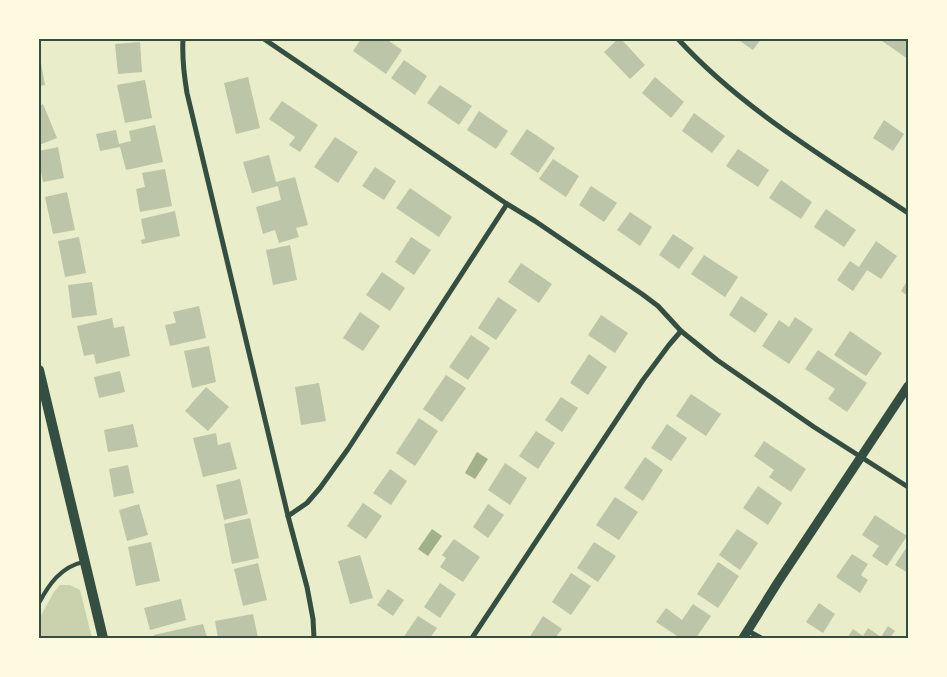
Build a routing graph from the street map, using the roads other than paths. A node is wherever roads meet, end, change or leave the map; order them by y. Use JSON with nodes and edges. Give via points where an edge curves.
{"nodes":[{"id":1,"x":183,"y":39,"type":"edge"},
{"id":2,"x":264,"y":39,"type":"edge"},
{"id":3,"x":678,"y":39,"type":"edge"},
{"id":4,"x":507,"y":204,"type":"junction"},
{"id":5,"x":908,"y":213,"type":"edge"},
{"id":6,"x":681,"y":331,"type":"junction"},
{"id":7,"x":39,"y":370,"type":"edge"},
{"id":8,"x":908,"y":386,"type":"edge"},
{"id":9,"x":41,"y":390,"type":"edge"},
{"id":10,"x":861,"y":457,"type":"junction"},
{"id":11,"x":908,"y":487,"type":"edge"},
{"id":12,"x":288,"y":516,"type":"junction"},
{"id":13,"x":85,"y":561,"type":"junction"},
{"id":14,"x":39,"y":603,"type":"edge"},
{"id":15,"x":746,"y":634,"type":"edge"},
{"id":16,"x":103,"y":638,"type":"edge"},
{"id":17,"x":314,"y":638,"type":"edge"},
{"id":18,"x":472,"y":638,"type":"edge"},
{"id":19,"x":761,"y":638,"type":"edge"}],
"edges":[{"from":1,"to":12,"type":"street","via":[[187,93]]},
{"from":2,"to":4,"type":"street"},
{"from":3,"to":5,"type":"street","via":[[728,87],[777,125]]},
{"from":4,"to":6,"type":"street","via":[[642,294]]},
{"from":4,"to":12,"type":"street","via":[[348,449],[307,503]]},
{"from":6,"to":10,"type":"street","via":[[717,360]]},
{"from":6,"to":18,"type":"street","via":[[643,380]]},
{"from":7,"to":9,"type":"main road"},
{"from":8,"to":10,"type":"street"},
{"from":9,"to":13,"type":"main road"},
{"from":10,"to":11,"type":"street"},
{"from":10,"to":15,"type":"street"},
{"from":12,"to":17,"type":"street","via":[[307,587]]},
{"from":13,"to":14,"type":"lane","via":[[73,564],[58,575]]},
{"from":13,"to":16,"type":"main road"},
{"from":15,"to":19,"type":"street"}]}
